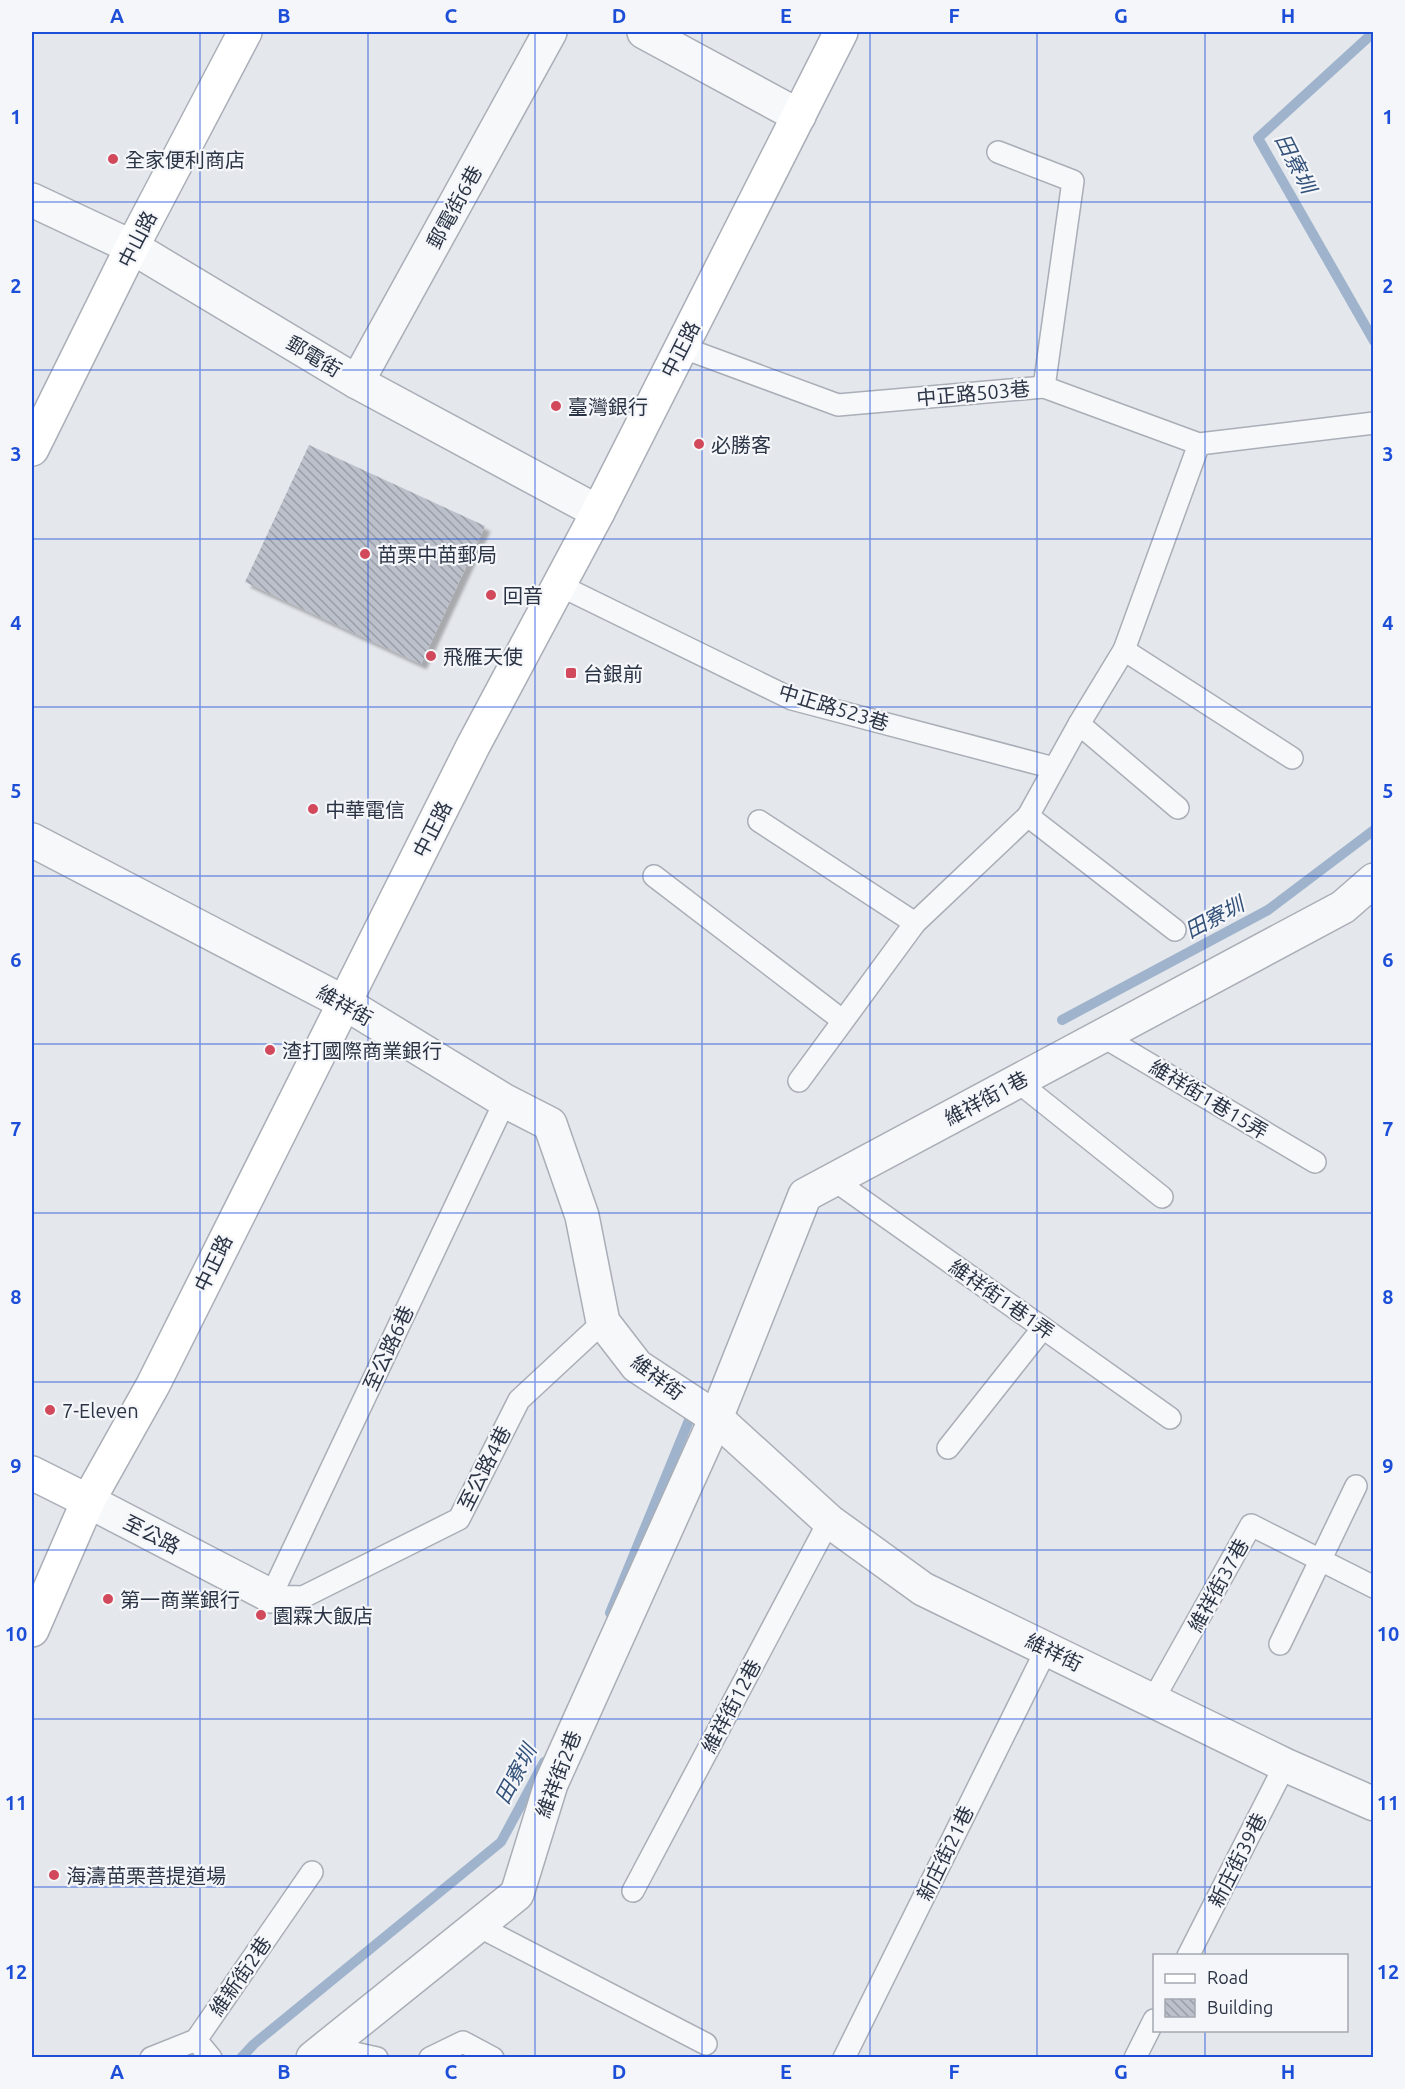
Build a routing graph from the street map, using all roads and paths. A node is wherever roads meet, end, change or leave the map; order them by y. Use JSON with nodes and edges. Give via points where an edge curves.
{"nodes":[{"id":1,"x":245,"y":32,"type":"edge"},
{"id":2,"x":550,"y":32,"type":"edge"},
{"id":3,"x":644,"y":32,"type":"edge"},
{"id":4,"x":841,"y":32,"type":"edge"},
{"id":5,"x":799,"y":116,"type":"junction"},
{"id":6,"x":998,"y":152,"type":"dead end"},
{"id":7,"x":32,"y":200,"type":"edge"},
{"id":8,"x":132,"y":247,"type":"junction"},
{"id":9,"x":681,"y":347,"type":"junction"},
{"id":10,"x":357,"y":382,"type":"junction"},
{"id":11,"x":1044,"y":387,"type":"junction"},
{"id":12,"x":1373,"y":423,"type":"edge"},
{"id":13,"x":1199,"y":444,"type":"junction"},
{"id":14,"x":32,"y":449,"type":"edge"},
{"id":15,"x":598,"y":512,"type":"junction"},
{"id":16,"x":559,"y":585,"type":"junction"},
{"id":17,"x":1124,"y":650,"type":"junction"},
{"id":18,"x":1079,"y":724,"type":"junction"},
{"id":19,"x":1292,"y":758,"type":"dead end"},
{"id":20,"x":1054,"y":768,"type":"junction"},
{"id":21,"x":1178,"y":807,"type":"dead end"},
{"id":22,"x":1028,"y":816,"type":"junction"},
{"id":23,"x":759,"y":821,"type":"dead end"},
{"id":24,"x":32,"y":840,"type":"edge"},
{"id":25,"x":654,"y":876,"type":"dead end"},
{"id":26,"x":1374,"y":880,"type":"edge"},
{"id":27,"x":915,"y":923,"type":"junction"},
{"id":28,"x":1175,"y":930,"type":"dead end"},
{"id":29,"x":343,"y":1002,"type":"junction"},
{"id":30,"x":842,"y":1020,"type":"junction"},
{"id":31,"x":1102,"y":1036,"type":"junction"},
{"id":32,"x":799,"y":1081,"type":"dead end"},
{"id":33,"x":1017,"y":1081,"type":"junction"},
{"id":34,"x":505,"y":1101,"type":"junction"},
{"id":35,"x":1315,"y":1162,"type":"dead end"},
{"id":36,"x":834,"y":1180,"type":"junction"},
{"id":37,"x":1162,"y":1197,"type":"dead end"},
{"id":38,"x":603,"y":1322,"type":"junction"},
{"id":39,"x":1043,"y":1328,"type":"junction"},
{"id":40,"x":716,"y":1418,"type":"junction"},
{"id":41,"x":1170,"y":1418,"type":"dead end"},
{"id":42,"x":948,"y":1448,"type":"dead end"},
{"id":43,"x":32,"y":1473,"type":"edge"},
{"id":44,"x":1356,"y":1485,"type":"dead end"},
{"id":45,"x":88,"y":1501,"type":"junction"},
{"id":46,"x":829,"y":1521,"type":"junction"},
{"id":47,"x":1321,"y":1561,"type":"junction"},
{"id":48,"x":1374,"y":1587,"type":"edge"},
{"id":49,"x":271,"y":1596,"type":"junction"},
{"id":50,"x":32,"y":1630,"type":"edge"},
{"id":51,"x":1280,"y":1644,"type":"dead end"},
{"id":52,"x":1047,"y":1648,"type":"junction"},
{"id":53,"x":1153,"y":1700,"type":"junction"},
{"id":54,"x":1286,"y":1765,"type":"junction"},
{"id":55,"x":1374,"y":1804,"type":"edge"},
{"id":56,"x":312,"y":1872,"type":"dead end"},
{"id":57,"x":633,"y":1891,"type":"dead end"},
{"id":58,"x":478,"y":1926,"type":"junction"},
{"id":59,"x":1189,"y":1954,"type":"edge"},
{"id":60,"x":1153,"y":2024,"type":"edge"},
{"id":61,"x":196,"y":2040,"type":"junction"},
{"id":62,"x":706,"y":2044,"type":"dead end"},
{"id":63,"x":320,"y":2052,"type":"edge"},
{"id":64,"x":150,"y":2058,"type":"edge"},
{"id":65,"x":211,"y":2058,"type":"edge"},
{"id":66,"x":377,"y":2058,"type":"edge"},
{"id":67,"x":430,"y":2058,"type":"edge"},
{"id":68,"x":494,"y":2058,"type":"edge"},
{"id":69,"x":844,"y":2058,"type":"edge"},
{"id":70,"x":1136,"y":2058,"type":"edge"}],
"edges":[{"from":1,"to":8,"type":"street","name":"中山路"},
{"from":2,"to":10,"type":"street","name":"郵電街6巷"},
{"from":3,"to":5,"type":"street"},
{"from":4,"to":5,"type":"street","name":"中正路"},
{"from":5,"to":9,"type":"street","name":"中正路"},
{"from":6,"to":11,"type":"lane","via":[[1073,181]]},
{"from":7,"to":8,"type":"street","name":"郵電街"},
{"from":8,"to":10,"type":"street","name":"郵電街"},
{"from":8,"to":14,"type":"street","name":"中山路"},
{"from":9,"to":11,"type":"lane","name":"中正路503巷","via":[[838,405]]},
{"from":9,"to":15,"type":"street","name":"中正路"},
{"from":10,"to":15,"type":"street","name":"郵電街"},
{"from":11,"to":13,"type":"lane","name":"中正路503巷"},
{"from":12,"to":13,"type":"lane","name":"中正路503巷"},
{"from":13,"to":17,"type":"lane"},
{"from":15,"to":16,"type":"street","name":"中正路"},
{"from":16,"to":20,"type":"lane","name":"中正路523巷","via":[[792,699]]},
{"from":16,"to":29,"type":"street","name":"中正路"},
{"from":17,"to":18,"type":"lane"},
{"from":17,"to":19,"type":"lane"},
{"from":18,"to":20,"type":"lane"},
{"from":18,"to":21,"type":"lane"},
{"from":20,"to":22,"type":"lane"},
{"from":22,"to":27,"type":"lane"},
{"from":22,"to":28,"type":"lane"},
{"from":23,"to":27,"type":"lane"},
{"from":24,"to":29,"type":"street","name":"維祥街"},
{"from":25,"to":30,"type":"lane"},
{"from":26,"to":31,"type":"street","name":"維祥街1巷","via":[[1343,907]]},
{"from":27,"to":30,"type":"lane"},
{"from":29,"to":34,"type":"street","name":"維祥街"},
{"from":29,"to":45,"type":"street","name":"中正路","via":[[153,1384]]},
{"from":30,"to":32,"type":"lane"},
{"from":31,"to":33,"type":"street","name":"維祥街1巷"},
{"from":31,"to":35,"type":"lane","name":"維祥街1巷15弄"},
{"from":33,"to":36,"type":"street","name":"維祥街1巷"},
{"from":33,"to":37,"type":"lane"},
{"from":34,"to":38,"type":"street","name":"維祥街","via":[[550,1125],[582,1216]]},
{"from":34,"to":49,"type":"lane","name":"至公路6巷"},
{"from":36,"to":39,"type":"lane","name":"維祥街1巷1弄"},
{"from":36,"to":40,"type":"street","name":"維祥街1巷","via":[[805,1195]]},
{"from":38,"to":40,"type":"street","name":"維祥街","via":[[637,1366]]},
{"from":38,"to":49,"type":"lane","name":"至公路4巷","via":[[519,1400],[459,1519],[303,1597]]},
{"from":39,"to":41,"type":"lane","name":"維祥街1巷1弄"},
{"from":39,"to":42,"type":"lane"},
{"from":40,"to":46,"type":"street","name":"維祥街"},
{"from":40,"to":58,"type":"street","name":"維祥街2巷","via":[[551,1784],[517,1894]]},
{"from":43,"to":45,"type":"street","name":"至公路"},
{"from":44,"to":47,"type":"lane"},
{"from":45,"to":49,"type":"street","name":"至公路"},
{"from":45,"to":50,"type":"street","name":"中正路"},
{"from":46,"to":52,"type":"street","name":"維祥街","via":[[923,1589]]},
{"from":46,"to":57,"type":"lane","name":"維祥街12巷"},
{"from":47,"to":48,"type":"lane","name":"維祥街37巷"},
{"from":47,"to":51,"type":"lane"},
{"from":47,"to":53,"type":"lane","name":"維祥街37巷","via":[[1251,1525]]},
{"from":52,"to":53,"type":"street","name":"維祥街"},
{"from":52,"to":69,"type":"lane","name":"新庄街21巷"},
{"from":53,"to":54,"type":"street","name":"維祥街"},
{"from":54,"to":55,"type":"street","name":"維祥街"},
{"from":54,"to":59,"type":"lane","name":"新庄街39巷"},
{"from":56,"to":61,"type":"lane","name":"維新街2巷"},
{"from":58,"to":62,"type":"lane"},
{"from":58,"to":63,"type":"street","name":"維祥街2巷"},
{"from":60,"to":70,"type":"lane"},
{"from":61,"to":64,"type":"lane"},
{"from":61,"to":65,"type":"lane"},
{"from":63,"to":66,"type":"lane"},
{"from":67,"to":68,"type":"lane","via":[[463,2042]]}]}
